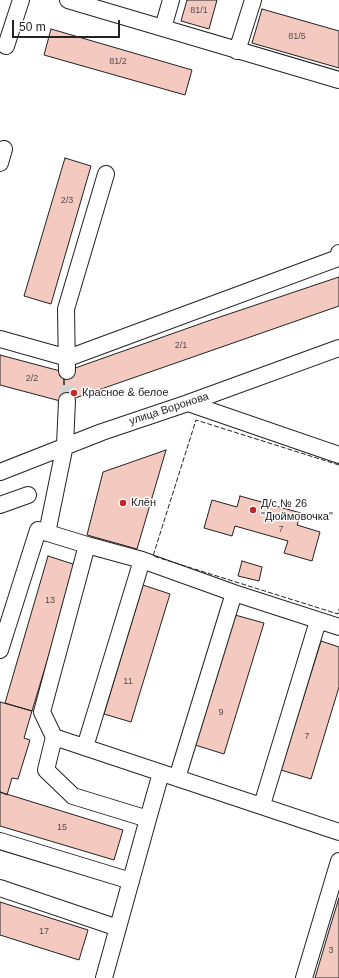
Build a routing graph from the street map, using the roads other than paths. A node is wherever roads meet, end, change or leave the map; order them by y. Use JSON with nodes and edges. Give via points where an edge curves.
{"nodes":[{"id":1,"x":21,"y":0,"type":"edge"},
{"id":2,"x":68,"y":0,"type":"edge"},
{"id":3,"x":172,"y":0,"type":"edge"},
{"id":4,"x":253,"y":0,"type":"edge"},
{"id":5,"x":163,"y":28,"type":"junction"},
{"id":6,"x":6,"y":46,"type":"dead end"},
{"id":7,"x":237,"y":51,"type":"junction"},
{"id":8,"x":339,"y":80,"type":"edge"},
{"id":9,"x":106,"y":174,"type":"dead end"},
{"id":10,"x":339,"y":253,"type":"edge"},
{"id":11,"x":0,"y":339,"type":"edge"},
{"id":12,"x":339,"y":348,"type":"edge"},
{"id":13,"x":68,"y":364,"type":"junction"},
{"id":14,"x":67,"y":401,"type":"tunnel mouth"},
{"id":15,"x":188,"y":403,"type":"junction"},
{"id":16,"x":65,"y":445,"type":"junction"},
{"id":17,"x":339,"y":456,"type":"edge"},
{"id":18,"x":0,"y":472,"type":"edge"},
{"id":19,"x":28,"y":495,"type":"dead end"},
{"id":20,"x":0,"y":504,"type":"edge"},
{"id":21,"x":47,"y":533,"type":"junction"},
{"id":22,"x":87,"y":545,"type":"junction"},
{"id":23,"x":142,"y":560,"type":"junction"},
{"id":24,"x":234,"y":593,"type":"junction"},
{"id":25,"x":318,"y":621,"type":"junction"},
{"id":26,"x":339,"y":627,"type":"edge"},
{"id":27,"x":0,"y":650,"type":"edge"},
{"id":28,"x":54,"y":737,"type":"junction"},
{"id":29,"x":85,"y":747,"type":"junction"},
{"id":30,"x":161,"y":773,"type":"junction"},
{"id":31,"x":177,"y":778,"type":"junction"},
{"id":32,"x":262,"y":805,"type":"junction"},
{"id":33,"x":148,"y":819,"type":"junction"},
{"id":34,"x":339,"y":832,"type":"edge"},
{"id":35,"x":0,"y":841,"type":"edge"},
{"id":36,"x":339,"y":861,"type":"edge"},
{"id":37,"x":131,"y":881,"type":"junction"},
{"id":38,"x":0,"y":888,"type":"edge"},
{"id":39,"x":118,"y":928,"type":"junction"},
{"id":40,"x":104,"y":978,"type":"edge"},
{"id":41,"x":304,"y":978,"type":"edge"}],
"edges":[{"from":1,"to":6,"type":"street"},
{"from":2,"to":5,"type":"street"},
{"from":3,"to":5,"type":"street"},
{"from":4,"to":7,"type":"street"},
{"from":5,"to":7,"type":"street"},
{"from":7,"to":8,"type":"street"},
{"from":9,"to":13,"type":"street","via":[[66,309]]},
{"from":10,"to":13,"type":"street","via":[[338,258]]},
{"from":11,"to":13,"type":"street"},
{"from":12,"to":15,"type":"street","name":"улица Воронова"},
{"from":14,"to":16,"type":"street"},
{"from":15,"to":16,"type":"street","name":"улица Воронова"},
{"from":15,"to":17,"type":"street"},
{"from":16,"to":18,"type":"street","name":"улица Воронова"},
{"from":16,"to":21,"type":"street"},
{"from":19,"to":20,"type":"street"},
{"from":21,"to":22,"type":"street"},
{"from":21,"to":27,"type":"street","via":[[38,530]]},
{"from":22,"to":23,"type":"street"},
{"from":22,"to":28,"type":"street","via":[[42,712]]},
{"from":23,"to":24,"type":"street"},
{"from":23,"to":29,"type":"street"},
{"from":24,"to":25,"type":"street"},
{"from":24,"to":31,"type":"street"},
{"from":25,"to":26,"type":"street"},
{"from":25,"to":32,"type":"street"},
{"from":28,"to":29,"type":"street"},
{"from":28,"to":33,"type":"street","via":[[46,770],[73,796]]},
{"from":29,"to":30,"type":"street"},
{"from":30,"to":31,"type":"street"},
{"from":30,"to":33,"type":"street"},
{"from":31,"to":32,"type":"street"},
{"from":32,"to":34,"type":"street"},
{"from":33,"to":37,"type":"street"},
{"from":35,"to":37,"type":"street"},
{"from":36,"to":41,"type":"street"},
{"from":37,"to":39,"type":"street"},
{"from":38,"to":39,"type":"street"},
{"from":39,"to":40,"type":"street"}]}
